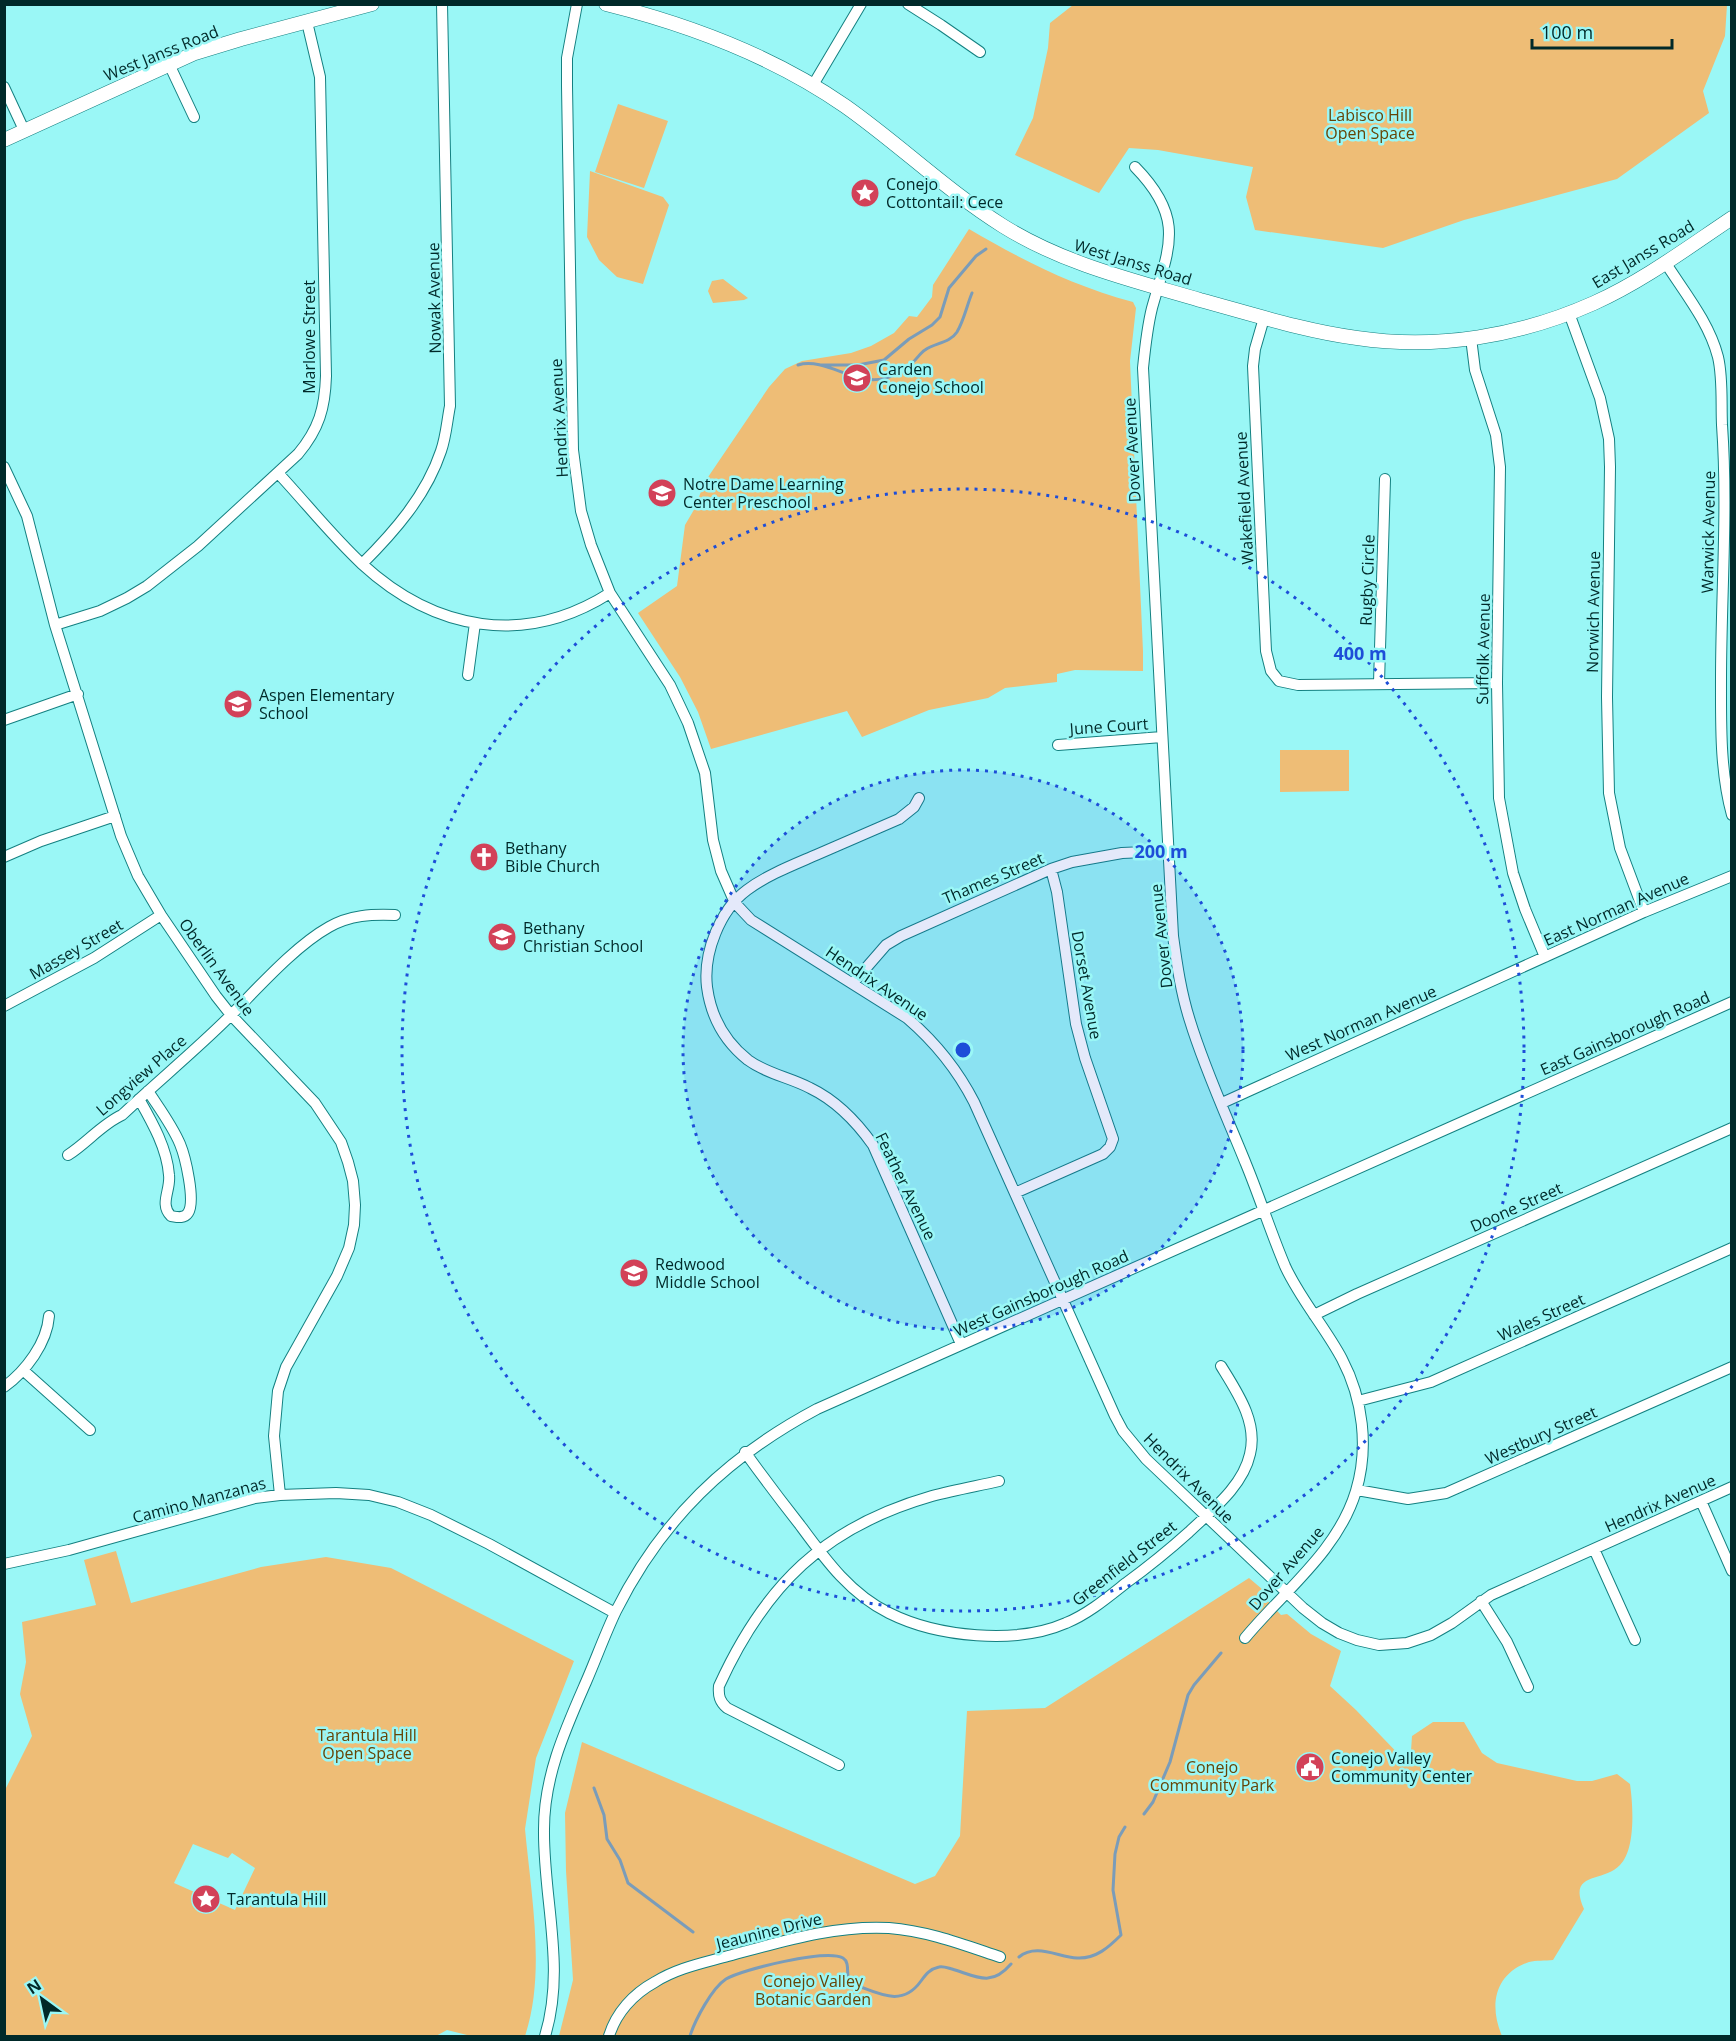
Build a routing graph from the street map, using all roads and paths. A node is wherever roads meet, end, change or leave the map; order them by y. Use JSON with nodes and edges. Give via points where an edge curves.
{"nodes":[{"id":1,"x":372,"y":4,"type":"edge"},
{"id":2,"x":442,"y":4,"type":"edge"},
{"id":3,"x":577,"y":4,"type":"edge"},
{"id":4,"x":606,"y":4,"type":"edge"},
{"id":5,"x":861,"y":4,"type":"edge"},
{"id":6,"x":908,"y":4,"type":"edge"},
{"id":7,"x":308,"y":22,"type":"junction"},
{"id":8,"x":980,"y":52,"type":"dead end"},
{"id":9,"x":170,"y":64,"type":"junction"},
{"id":10,"x":813,"y":85,"type":"junction"},
{"id":11,"x":4,"y":87,"type":"edge"},
{"id":12,"x":194,"y":117,"type":"dead end"},
{"id":13,"x":24,"y":130,"type":"junction"},
{"id":14,"x":4,"y":140,"type":"edge"},
{"id":15,"x":1136,"y":167,"type":"dead end"},
{"id":16,"x":1731,"y":218,"type":"edge"},
{"id":17,"x":1665,"y":262,"type":"junction"},
{"id":18,"x":1159,"y":288,"type":"junction"},
{"id":19,"x":1569,"y":313,"type":"junction"},
{"id":20,"x":1264,"y":318,"type":"junction"},
{"id":21,"x":1471,"y":338,"type":"junction"},
{"id":22,"x":4,"y":467,"type":"edge"},
{"id":23,"x":278,"y":473,"type":"junction"},
{"id":24,"x":1385,"y":479,"type":"dead end"},
{"id":25,"x":362,"y":564,"type":"junction"},
{"id":26,"x":610,"y":593,"type":"junction"},
{"id":27,"x":475,"y":623,"type":"junction"},
{"id":28,"x":55,"y":625,"type":"junction"},
{"id":29,"x":468,"y":675,"type":"dead end"},
{"id":30,"x":1379,"y":683,"type":"junction"},
{"id":31,"x":1497,"y":683,"type":"junction"},
{"id":32,"x":78,"y":694,"type":"junction"},
{"id":33,"x":4,"y":720,"type":"edge"},
{"id":34,"x":1162,"y":737,"type":"junction"},
{"id":35,"x":1058,"y":745,"type":"dead end"},
{"id":36,"x":1727,"y":761,"type":"edge"},
{"id":37,"x":919,"y":798,"type":"dead end"},
{"id":38,"x":1731,"y":815,"type":"edge"},
{"id":39,"x":115,"y":816,"type":"junction"},
{"id":40,"x":1168,"y":851,"type":"junction"},
{"id":41,"x":4,"y":858,"type":"edge"},
{"id":42,"x":1051,"y":869,"type":"junction"},
{"id":43,"x":1731,"y":876,"type":"edge"},
{"id":44,"x":735,"y":903,"type":"junction"},
{"id":45,"x":1644,"y":912,"type":"junction"},
{"id":46,"x":161,"y":915,"type":"junction"},
{"id":47,"x":395,"y":915,"type":"dead end"},
{"id":48,"x":1545,"y":957,"type":"junction"},
{"id":49,"x":1514,"y":971,"type":"joint"},
{"id":50,"x":853,"y":983,"type":"junction"},
{"id":51,"x":1731,"y":1002,"type":"edge"},
{"id":52,"x":4,"y":1006,"type":"edge"},
{"id":53,"x":231,"y":1015,"type":"junction"},
{"id":54,"x":1532,"y":1091,"type":"joint"},
{"id":55,"x":144,"y":1095,"type":"junction"},
{"id":56,"x":1221,"y":1103,"type":"junction"},
{"id":57,"x":1731,"y":1128,"type":"edge"},
{"id":58,"x":68,"y":1155,"type":"dead end"},
{"id":59,"x":1015,"y":1193,"type":"junction"},
{"id":60,"x":1263,"y":1211,"type":"junction"},
{"id":61,"x":1731,"y":1248,"type":"edge"},
{"id":62,"x":1063,"y":1300,"type":"junction"},
{"id":63,"x":1314,"y":1315,"type":"junction"},
{"id":64,"x":49,"y":1316,"type":"dead end"},
{"id":65,"x":961,"y":1344,"type":"junction"},
{"id":66,"x":1221,"y":1366,"type":"dead end"},
{"id":67,"x":1731,"y":1367,"type":"edge"},
{"id":68,"x":24,"y":1371,"type":"junction"},
{"id":69,"x":4,"y":1387,"type":"edge"},
{"id":70,"x":1358,"y":1401,"type":"junction"},
{"id":71,"x":90,"y":1430,"type":"dead end"},
{"id":72,"x":745,"y":1452,"type":"junction"},
{"id":73,"x":999,"y":1480,"type":"dead end"},
{"id":74,"x":1731,"y":1488,"type":"edge"},
{"id":75,"x":1357,"y":1490,"type":"junction"},
{"id":76,"x":280,"y":1495,"type":"junction"},
{"id":77,"x":1701,"y":1501,"type":"junction"},
{"id":78,"x":1205,"y":1516,"type":"junction"},
{"id":79,"x":1594,"y":1549,"type":"junction"},
{"id":80,"x":819,"y":1551,"type":"junction"},
{"id":81,"x":4,"y":1564,"type":"edge"},
{"id":82,"x":1731,"y":1571,"type":"edge"},
{"id":83,"x":1287,"y":1592,"type":"junction"},
{"id":84,"x":1481,"y":1601,"type":"junction"},
{"id":85,"x":615,"y":1613,"type":"junction"},
{"id":86,"x":1245,"y":1638,"type":"dead end"},
{"id":87,"x":1635,"y":1640,"type":"dead end"},
{"id":88,"x":1528,"y":1687,"type":"dead end"},
{"id":89,"x":839,"y":1765,"type":"dead end"},
{"id":90,"x":1000,"y":1958,"type":"dead end"},
{"id":91,"x":544,"y":2037,"type":"edge"},
{"id":92,"x":609,"y":2037,"type":"edge"}],
"edges":[{"from":1,"to":7,"type":"main road","name":"West Janss Road"},
{"from":2,"to":25,"type":"street","name":"Nowak Avenue","via":[[450,406],[441,451],[421,492],[388,538]]},
{"from":3,"to":26,"type":"street","name":"Hendrix Avenue","via":[[567,58],[573,450],[581,511]]},
{"from":4,"to":10,"type":"main road","name":"West Janss Road","via":[[687,27]]},
{"from":5,"to":10,"type":"street"},
{"from":6,"to":8,"type":"street"},
{"from":7,"to":9,"type":"main road","name":"West Janss Road","via":[[218,45]]},
{"from":7,"to":23,"type":"street","name":"Marlowe Street","via":[[320,77],[325,397],[310,439]]},
{"from":9,"to":12,"type":"street"},
{"from":9,"to":13,"type":"main road","name":"West Janss Road"},
{"from":10,"to":18,"type":"main road","name":"West Janss Road","via":[[976,208],[1024,239],[1089,268]]},
{"from":11,"to":13,"type":"street"},
{"from":13,"to":14,"type":"main road","name":"West Janss Road"},
{"from":15,"to":18,"type":"street","name":"Dover Avenue","via":[[1162,200],[1168,217],[1170,247]]},
{"from":16,"to":17,"type":"main road","name":"East Janss Road"},
{"from":17,"to":19,"type":"main road","name":"East Janss Road","via":[[1618,291]]},
{"from":17,"to":36,"type":"street","name":"Warwick Avenue","via":[[1700,315],[1718,358],[1725,470],[1721,628]]},
{"from":18,"to":20,"type":"main road","name":"West Janss Road"},
{"from":18,"to":34,"type":"street","name":"Dover Avenue","via":[[1147,333],[1143,369]]},
{"from":19,"to":21,"type":"main road","name":"West Janss Road","via":[[1524,328]]},
{"from":19,"to":45,"type":"street","name":"Norwich Avenue","via":[[1600,398],[1609,439],[1609,793],[1620,848]]},
{"from":20,"to":21,"type":"main road","name":"West Janss Road","via":[[1359,339],[1431,342]]},
{"from":20,"to":30,"type":"street","name":"Wakefield Avenue","via":[[1253,366],[1268,663],[1274,676],[1286,684]]},
{"from":21,"to":31,"type":"street","name":"Suffolk Avenue","via":[[1475,370],[1498,447]]},
{"from":22,"to":28,"type":"street","name":"Oberlin Avenue","via":[[27,516]]},
{"from":23,"to":25,"type":"street"},
{"from":23,"to":28,"type":"street","name":"Marlowe Street","via":[[198,546],[147,586],[100,611]]},
{"from":24,"to":30,"type":"street","name":"Rugby Circle"},
{"from":25,"to":27,"type":"street","via":[[417,604]]},
{"from":26,"to":27,"type":"street","via":[[562,618],[528,624]]},
{"from":26,"to":44,"type":"street","name":"Hendrix Avenue","via":[[670,685],[688,723],[705,773],[716,855]]},
{"from":27,"to":29,"type":"street"},
{"from":28,"to":32,"type":"street","name":"Oberlin Avenue"},
{"from":30,"to":31,"type":"street"},
{"from":31,"to":48,"type":"street","name":"Suffolk Avenue","via":[[1497,769],[1503,821],[1525,909]]},
{"from":32,"to":33,"type":"street"},
{"from":32,"to":39,"type":"street","name":"Oberlin Avenue"},
{"from":34,"to":35,"type":"street","name":"June Court"},
{"from":34,"to":40,"type":"street","name":"Dover Avenue"},
{"from":36,"to":38,"type":"street","name":"Warwick Avenue","via":[[1725,788]]},
{"from":37,"to":44,"type":"street","name":"Feather Avenue","via":[[899,819],[783,869],[746,890]]},
{"from":39,"to":41,"type":"street"},
{"from":39,"to":46,"type":"street","name":"Oberlin Avenue","via":[[131,861]]},
{"from":40,"to":42,"type":"street","name":"Thames Street","via":[[1093,857]]},
{"from":40,"to":56,"type":"street","name":"Dover Avenue","via":[[1173,936],[1182,991],[1199,1049]]},
{"from":42,"to":50,"type":"street","name":"Thames Street","via":[[901,936],[886,945]]},
{"from":42,"to":59,"type":"street","name":"Dorset Avenue","via":[[1076,1024],[1113,1139],[1102,1154]]},
{"from":43,"to":45,"type":"street","name":"East Norman Avenue"},
{"from":44,"to":50,"type":"street","name":"Hendrix Avenue","via":[[751,920]]},
{"from":44,"to":65,"type":"street","name":"Feather Avenue","via":[[717,928],[706,964],[709,1002],[718,1024],[729,1042],[760,1069],[811,1088],[857,1123],[885,1170]]},
{"from":45,"to":48,"type":"street","name":"East Norman Avenue"},
{"from":46,"to":52,"type":"street","name":"Massey Street","via":[[94,958]]},
{"from":46,"to":53,"type":"street","name":"Oberlin Avenue"},
{"from":47,"to":53,"type":"street","name":"Longview Place","via":[[351,918],[311,938]]},
{"from":48,"to":49,"type":"street","name":"East Norman Avenue"},
{"from":49,"to":56,"type":"street","name":"West Norman Avenue"},
{"from":50,"to":59,"type":"street","name":"Hendrix Avenue","via":[[907,1018],[942,1053],[963,1081]]},
{"from":51,"to":54,"type":"street","name":"East Gainsborough Road"},
{"from":53,"to":55,"type":"street","name":"Longview Place"},
{"from":53,"to":76,"type":"street","name":"Oberlin Avenue","via":[[315,1103],[341,1142],[353,1181],[354,1225],[349,1248],[286,1367],[278,1391],[274,1436]]},
{"from":54,"to":60,"type":"street","name":"West Gainsborough Road"},
{"from":55,"to":55,"type":"street","via":[[169,1173],[167,1211],[171,1216],[184,1216],[190,1209],[185,1159],[179,1142]]},
{"from":55,"to":58,"type":"street","name":"Longview Place"},
{"from":56,"to":60,"type":"street","name":"Dover Avenue"},
{"from":57,"to":63,"type":"street","name":"Doone Street"},
{"from":59,"to":62,"type":"street","name":"Hendrix Avenue"},
{"from":60,"to":62,"type":"street","name":"West Gainsborough Road"},
{"from":60,"to":63,"type":"street","name":"Dover Avenue","via":[[1291,1277]]},
{"from":61,"to":70,"type":"street","name":"Wales Street","via":[[1431,1382]]},
{"from":62,"to":65,"type":"street","name":"West Gainsborough Road"},
{"from":62,"to":78,"type":"street","name":"Hendrix Avenue","via":[[1124,1431],[1146,1459]]},
{"from":63,"to":70,"type":"street","name":"Dover Avenue","via":[[1342,1358]]},
{"from":64,"to":68,"type":"street","via":[[43,1339]]},
{"from":65,"to":72,"type":"street","name":"West Gainsborough Road","via":[[817,1409]]},
{"from":66,"to":78,"type":"street","name":"Greenfield Street","via":[[1247,1414],[1252,1433],[1250,1454],[1230,1492]]},
{"from":67,"to":75,"type":"street","name":"Westbury Street","via":[[1446,1493],[1408,1499]]},
{"from":68,"to":69,"type":"street"},
{"from":68,"to":71,"type":"street"},
{"from":70,"to":75,"type":"street","name":"Dover Avenue","via":[[1362,1458]]},
{"from":72,"to":80,"type":"street","name":"Greenfield Street"},
{"from":72,"to":85,"type":"street","name":"West Gainsborough Road","via":[[681,1512],[653,1549]]},
{"from":73,"to":80,"type":"street","via":[[895,1509]]},
{"from":74,"to":77,"type":"street","name":"Hendrix Avenue"},
{"from":75,"to":83,"type":"street","name":"Dover Avenue","via":[[1324,1551]]},
{"from":76,"to":81,"type":"street","name":"Camino Manzanas","via":[[236,1502],[69,1550]]},
{"from":76,"to":85,"type":"street","name":"Camino Manzanas","via":[[336,1493],[398,1502],[489,1544]]},
{"from":77,"to":79,"type":"street","name":"Hendrix Avenue"},
{"from":77,"to":82,"type":"street"},
{"from":78,"to":80,"type":"street","name":"Greenfield Street","via":[[1171,1549],[1081,1616],[1055,1628],[1027,1633],[953,1634],[889,1614],[845,1581]]},
{"from":78,"to":83,"type":"street","name":"Hendrix Avenue"},
{"from":79,"to":84,"type":"street","name":"Hendrix Avenue"},
{"from":79,"to":87,"type":"street"},
{"from":80,"to":89,"type":"street","via":[[767,1602],[747,1631],[718,1692],[727,1708]]},
{"from":83,"to":84,"type":"street","name":"Hendrix Avenue","via":[[1339,1633],[1379,1645],[1407,1643],[1431,1635]]},
{"from":83,"to":86,"type":"street","name":"Dover Avenue"},
{"from":84,"to":88,"type":"street","via":[[1508,1642]]},
{"from":85,"to":91,"type":"street","via":[[561,1740],[548,1785],[544,1829],[554,1978]]},
{"from":90,"to":92,"type":"street","name":"Jeaunine Drive","via":[[935,1935],[891,1928],[808,1935],[686,1968],[654,1982],[628,2002]]}]}
